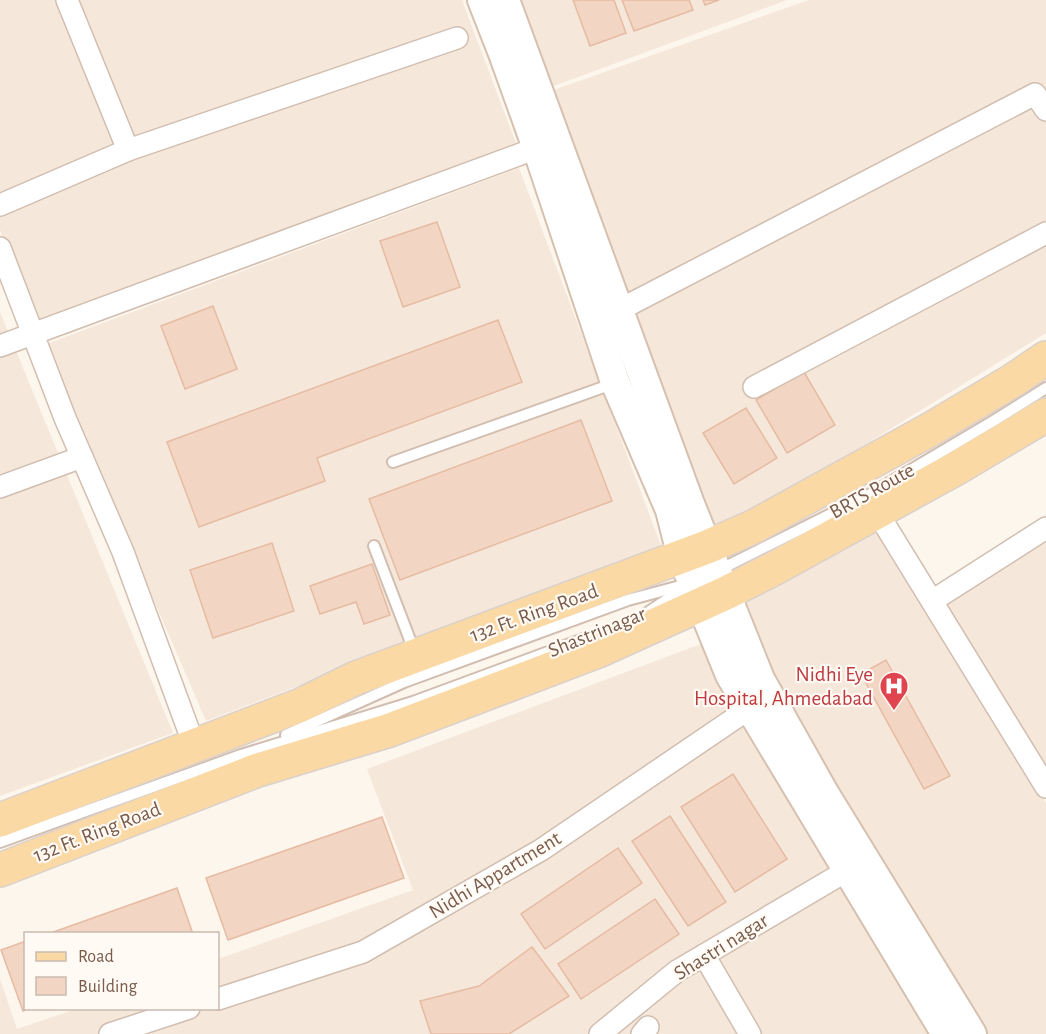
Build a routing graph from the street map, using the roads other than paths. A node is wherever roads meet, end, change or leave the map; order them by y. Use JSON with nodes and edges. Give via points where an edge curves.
{"nodes":[{"id":1,"x":67,"y":0,"type":"edge"},
{"id":2,"x":482,"y":0,"type":"edge"},
{"id":3,"x":505,"y":0,"type":"edge"},
{"id":4,"x":457,"y":38,"type":"dead end"},
{"id":5,"x":1046,"y":110,"type":"edge"},
{"id":6,"x":537,"y":148,"type":"junction"},
{"id":7,"x":128,"y":150,"type":"junction"},
{"id":8,"x":0,"y":205,"type":"edge"},
{"id":9,"x":1046,"y":233,"type":"edge"},
{"id":10,"x":0,"y":248,"type":"edge"},
{"id":11,"x":619,"y":310,"type":"junction"},
{"id":12,"x":33,"y":335,"type":"junction"},
{"id":13,"x":0,"y":346,"type":"edge"},
{"id":14,"x":1046,"y":358,"type":"edge"},
{"id":15,"x":615,"y":382,"type":"junction"},
{"id":16,"x":754,"y":387,"type":"dead end"},
{"id":17,"x":1046,"y":388,"type":"edge"},
{"id":18,"x":1046,"y":415,"type":"edge"},
{"id":19,"x":82,"y":457,"type":"junction"},
{"id":20,"x":393,"y":462,"type":"dead end"},
{"id":21,"x":0,"y":487,"type":"edge"},
{"id":22,"x":878,"y":512,"type":"junction"},
{"id":23,"x":1046,"y":528,"type":"edge"},
{"id":24,"x":374,"y":546,"type":"dead end"},
{"id":25,"x":704,"y":576,"type":"junction"},
{"id":26,"x":932,"y":601,"type":"junction"},
{"id":27,"x":639,"y":619,"type":"dead end"},
{"id":28,"x":596,"y":634,"type":"dead end"},
{"id":29,"x":416,"y":657,"type":"junction"},
{"id":30,"x":750,"y":708,"type":"junction"},
{"id":31,"x":194,"y":745,"type":"junction"},
{"id":32,"x":241,"y":755,"type":"junction"},
{"id":33,"x":1046,"y":787,"type":"edge"},
{"id":34,"x":0,"y":820,"type":"edge"},
{"id":35,"x":0,"y":842,"type":"edge"},
{"id":36,"x":0,"y":870,"type":"edge"},
{"id":37,"x":848,"y":870,"type":"junction"},
{"id":38,"x":704,"y":956,"type":"junction"},
{"id":39,"x":219,"y":999,"type":"edge"},
{"id":40,"x":183,"y":1010,"type":"edge"},
{"id":41,"x":110,"y":1034,"type":"edge"},
{"id":42,"x":600,"y":1034,"type":"edge"},
{"id":43,"x":750,"y":1034,"type":"edge"},
{"id":44,"x":946,"y":1034,"type":"edge"},
{"id":45,"x":972,"y":1034,"type":"edge"}],
"edges":[{"from":1,"to":7,"type":"street"},
{"from":2,"to":6,"type":"main road"},
{"from":3,"to":11,"type":"main road"},
{"from":4,"to":7,"type":"street"},
{"from":5,"to":11,"type":"street","via":[[1035,94]]},
{"from":6,"to":12,"type":"street"},
{"from":6,"to":15,"type":"main road"},
{"from":7,"to":8,"type":"street"},
{"from":9,"to":16,"type":"street"},
{"from":10,"to":12,"type":"street"},
{"from":11,"to":25,"type":"main road","via":[[690,504]]},
{"from":12,"to":13,"type":"street"},
{"from":12,"to":19,"type":"street"},
{"from":14,"to":25,"type":"main road","name":"132 Ft. Ring Road","via":[[931,429],[753,527]]},
{"from":15,"to":20,"type":"lane"},
{"from":15,"to":25,"type":"main road","via":[[670,510]]},
{"from":17,"to":25,"type":"lane","name":"BRTS Route","via":[[867,496]]},
{"from":18,"to":22,"type":"main road","name":"132 Ft. Ring Road"},
{"from":19,"to":21,"type":"street"},
{"from":19,"to":31,"type":"street","via":[[123,552]]},
{"from":22,"to":25,"type":"main road","name":"132 Ft. Ring Road"},
{"from":22,"to":26,"type":"street"},
{"from":23,"to":26,"type":"street"},
{"from":24,"to":29,"type":"lane"},
{"from":25,"to":27,"type":"lane","name":"Shastrinagar"},
{"from":25,"to":29,"type":"main road","name":"132 Ft. Ring Road"},
{"from":25,"to":30,"type":"main road","via":[[730,675]]},
{"from":25,"to":32,"type":"lane","name":"Shastrinagar","via":[[404,682]]},
{"from":25,"to":36,"type":"main road","name":"132 Ft. Ring Road","via":[[598,651],[401,726],[258,770]]},
{"from":25,"to":45,"type":"main road","via":[[823,791]]},
{"from":26,"to":33,"type":"street"},
{"from":28,"to":32,"type":"lane","name":"Shastrinagar","via":[[413,702]]},
{"from":29,"to":31,"type":"main road","name":"132 Ft. Ring Road"},
{"from":30,"to":37,"type":"main road"},
{"from":30,"to":39,"type":"street","name":"Nidhi Appartment","via":[[541,850],[363,952]]},
{"from":31,"to":34,"type":"main road","name":"132 Ft. Ring Road"},
{"from":32,"to":35,"type":"lane"},
{"from":37,"to":38,"type":"street","name":"Shastri nagar"},
{"from":37,"to":44,"type":"main road"},
{"from":38,"to":42,"type":"street","name":"Shastri nagar","via":[[678,971]]},
{"from":38,"to":43,"type":"street"},
{"from":40,"to":41,"type":"street"}]}
